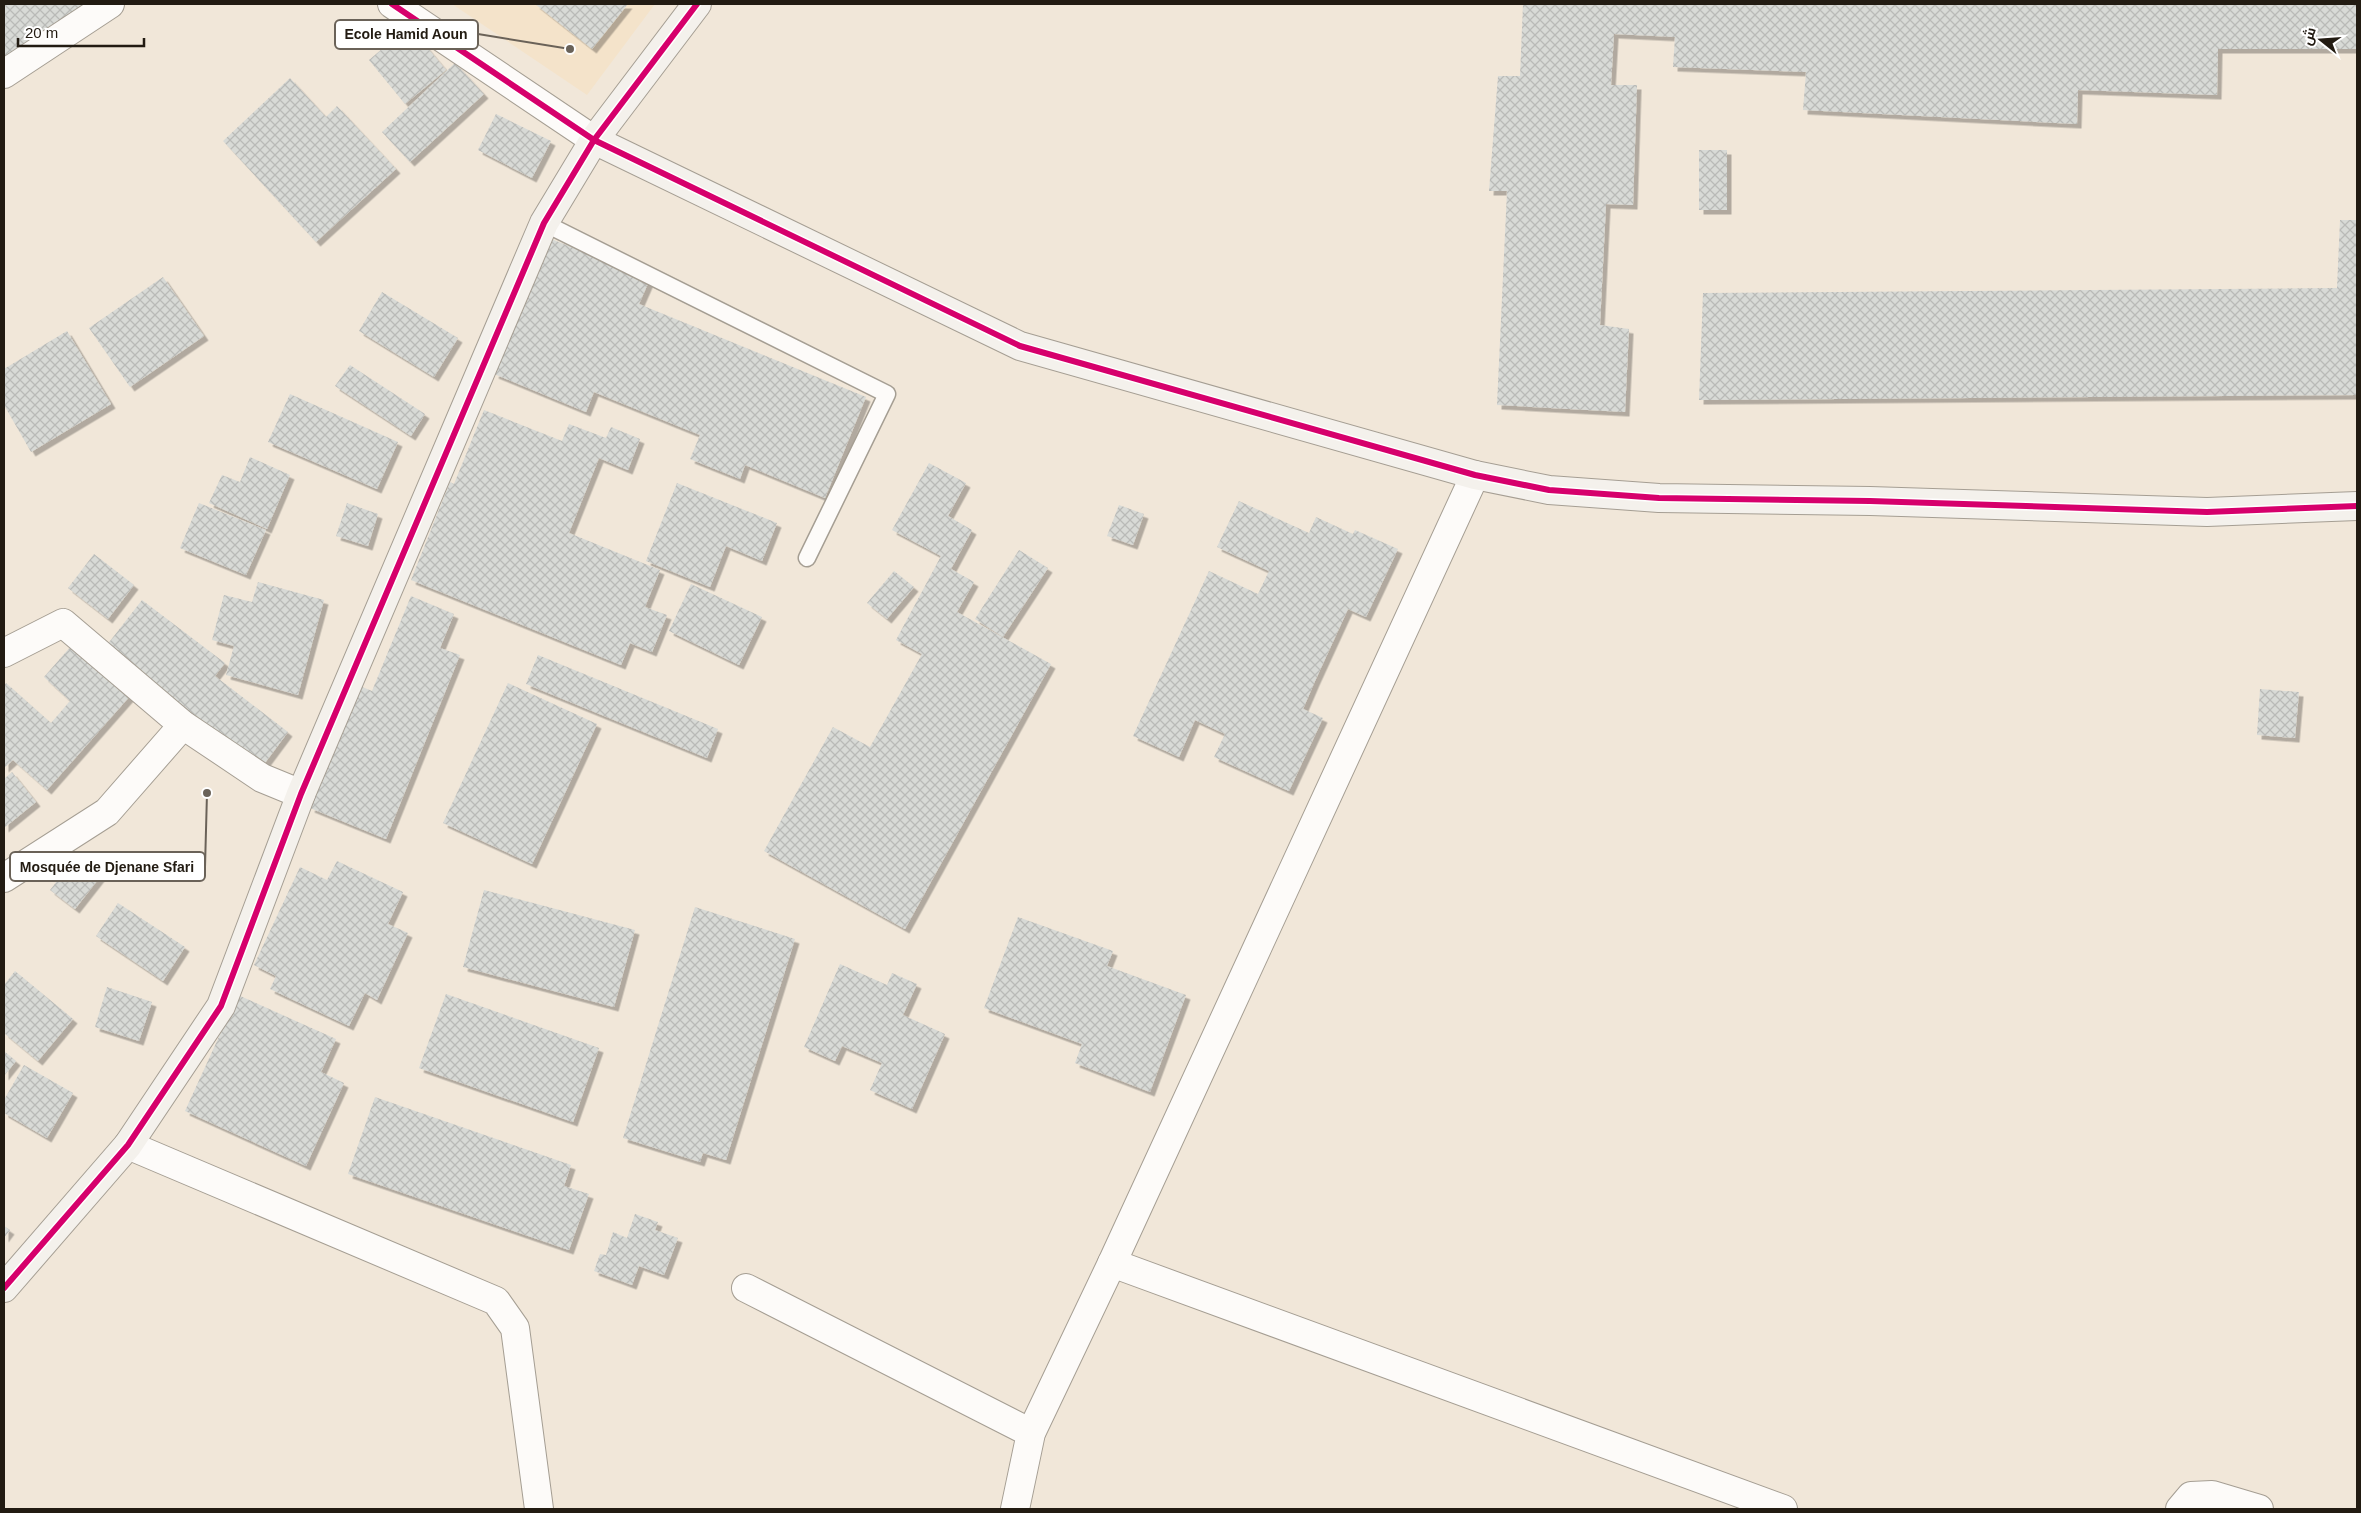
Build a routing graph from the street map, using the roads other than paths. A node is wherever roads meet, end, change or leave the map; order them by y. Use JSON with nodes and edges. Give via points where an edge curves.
{"nodes":[{"id":1,"x":110,"y":4,"type":"edge"},
{"id":2,"x":392,"y":4,"type":"edge"},
{"id":3,"x":697,"y":4,"type":"edge"},
{"id":4,"x":4,"y":74,"type":"edge"},
{"id":5,"x":594,"y":140,"type":"junction"},
{"id":6,"x":544,"y":223,"type":"junction"},
{"id":7,"x":1475,"y":475,"type":"junction"},
{"id":8,"x":2357,"y":506,"type":"edge"},
{"id":9,"x":807,"y":558,"type":"dead end"},
{"id":10,"x":4,"y":653,"type":"edge"},
{"id":11,"x":183,"y":725,"type":"junction"},
{"id":12,"x":301,"y":794,"type":"junction"},
{"id":13,"x":4,"y":878,"type":"edge"},
{"id":14,"x":128,"y":1145,"type":"junction"},
{"id":15,"x":1112,"y":1262,"type":"junction"},
{"id":16,"x":4,"y":1288,"type":"edge"},
{"id":17,"x":746,"y":1288,"type":"dead end"},
{"id":18,"x":1031,"y":1433,"type":"junction"},
{"id":19,"x":539,"y":1509,"type":"edge"},
{"id":20,"x":1016,"y":1509,"type":"edge"},
{"id":21,"x":1783,"y":1509,"type":"edge"},
{"id":22,"x":2180,"y":1509,"type":"edge"},
{"id":23,"x":2259,"y":1509,"type":"edge"}],
"edges":[{"from":1,"to":4,"type":"street"},
{"from":2,"to":5,"type":"street"},
{"from":3,"to":5,"type":"street"},
{"from":5,"to":6,"type":"street"},
{"from":5,"to":7,"type":"street","via":[[1020,346]]},
{"from":6,"to":9,"type":"lane","via":[[887,394]]},
{"from":6,"to":12,"type":"street"},
{"from":7,"to":8,"type":"street","via":[[1549,490],[1659,498],[2207,512]]},
{"from":7,"to":15,"type":"street"},
{"from":10,"to":11,"type":"street","via":[[63,623]]},
{"from":11,"to":12,"type":"street","via":[[262,778]]},
{"from":11,"to":13,"type":"street","via":[[107,812]]},
{"from":12,"to":14,"type":"street","via":[[221,1006]]},
{"from":14,"to":16,"type":"street"},
{"from":14,"to":19,"type":"street","via":[[496,1301],[515,1328]]},
{"from":15,"to":18,"type":"street"},
{"from":15,"to":21,"type":"street"},
{"from":17,"to":18,"type":"street"},
{"from":18,"to":20,"type":"street"},
{"from":22,"to":23,"type":"street","via":[[2191,1496],[2212,1495]]}]}
